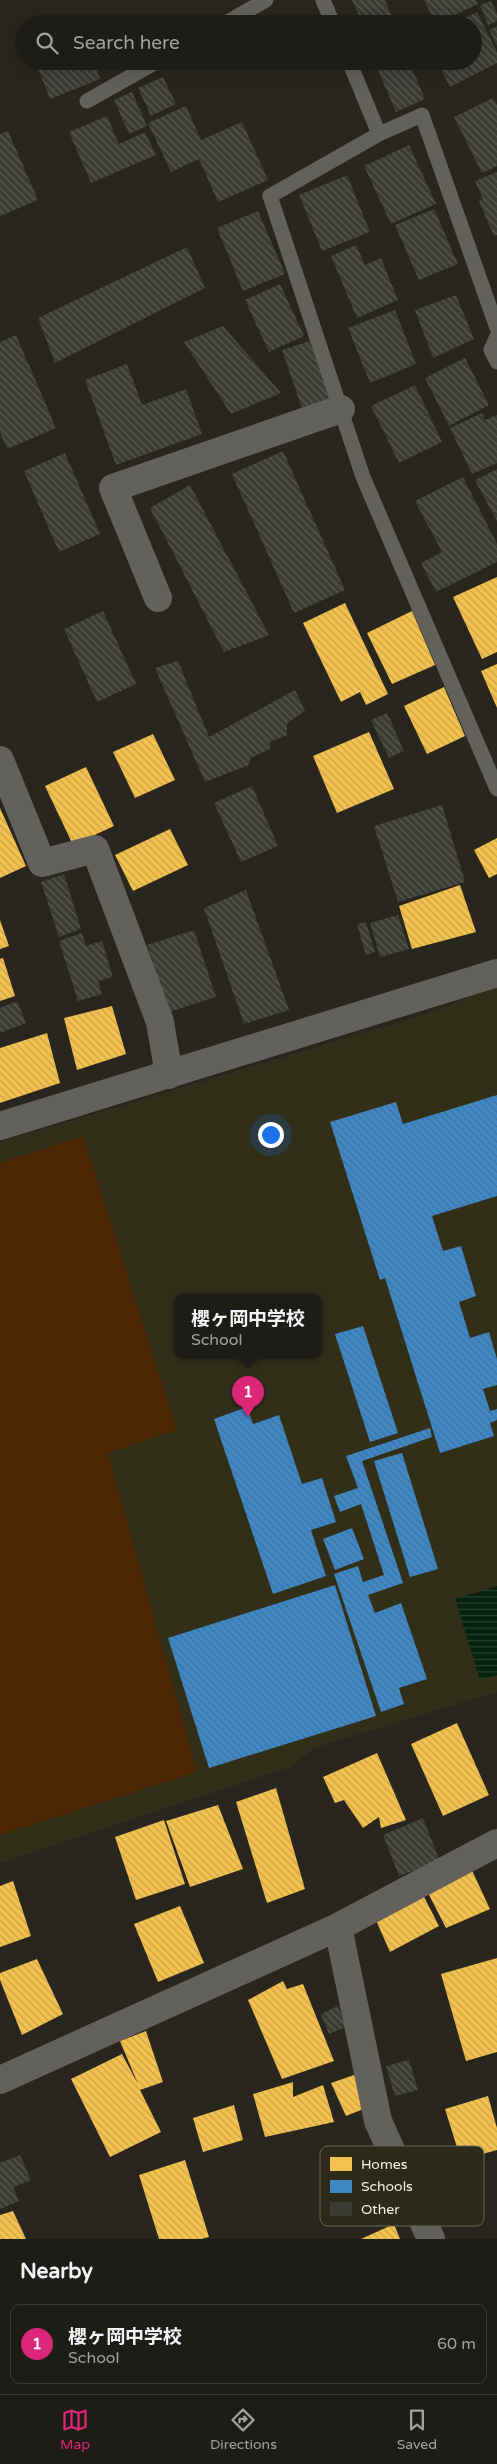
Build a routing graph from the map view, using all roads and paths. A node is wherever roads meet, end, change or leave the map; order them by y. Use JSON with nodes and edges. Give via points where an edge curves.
{"nodes":[{"id":1,"x":266,"y":0,"type":"edge"},
{"id":2,"x":323,"y":0,"type":"edge"},
{"id":3,"x":240,"y":15,"type":"edge"},
{"id":4,"x":329,"y":15,"type":"edge"},
{"id":5,"x":142,"y":70,"type":"edge"},
{"id":6,"x":352,"y":70,"type":"edge"},
{"id":7,"x":87,"y":101,"type":"dead end"},
{"id":8,"x":379,"y":134,"type":"junction"},
{"id":9,"x":497,"y":328,"type":"edge"},
{"id":10,"x":497,"y":336,"type":"edge"},
{"id":11,"x":497,"y":362,"type":"edge"},
{"id":12,"x":341,"y":410,"type":"junction"},
{"id":13,"x":158,"y":598,"type":"dead end"},
{"id":14,"x":0,"y":760,"type":"edge"},
{"id":15,"x":497,"y":788,"type":"edge"},
{"id":16,"x":497,"y":973,"type":"edge"},
{"id":17,"x":169,"y":1074,"type":"junction"},
{"id":18,"x":0,"y":1126,"type":"edge"},
{"id":19,"x":497,"y":1843,"type":"edge"},
{"id":20,"x":338,"y":1927,"type":"junction"},
{"id":21,"x":0,"y":2080,"type":"edge"},
{"id":22,"x":389,"y":2146,"type":"edge"},
{"id":23,"x":425,"y":2226,"type":"edge"},
{"id":24,"x":431,"y":2239,"type":"edge"}],
"edges":[{"from":1,"to":3,"type":"lane"},
{"from":2,"to":4,"type":"lane"},
{"from":5,"to":7,"type":"lane"},
{"from":6,"to":8,"type":"lane"},
{"from":8,"to":9,"type":"lane","via":[[422,115]]},
{"from":8,"to":12,"type":"lane","via":[[270,196]]},
{"from":10,"to":11,"type":"lane","via":[[491,350]]},
{"from":12,"to":13,"type":"street","via":[[113,488]]},
{"from":12,"to":15,"type":"lane","via":[[363,477]]},
{"from":14,"to":17,"type":"street","via":[[42,862],[95,849],[160,1022]]},
{"from":16,"to":17,"type":"street"},
{"from":17,"to":18,"type":"street"},
{"from":19,"to":20,"type":"street"},
{"from":20,"to":21,"type":"street"},
{"from":20,"to":22,"type":"street","via":[[378,2121]]},
{"from":23,"to":24,"type":"street"}]}
